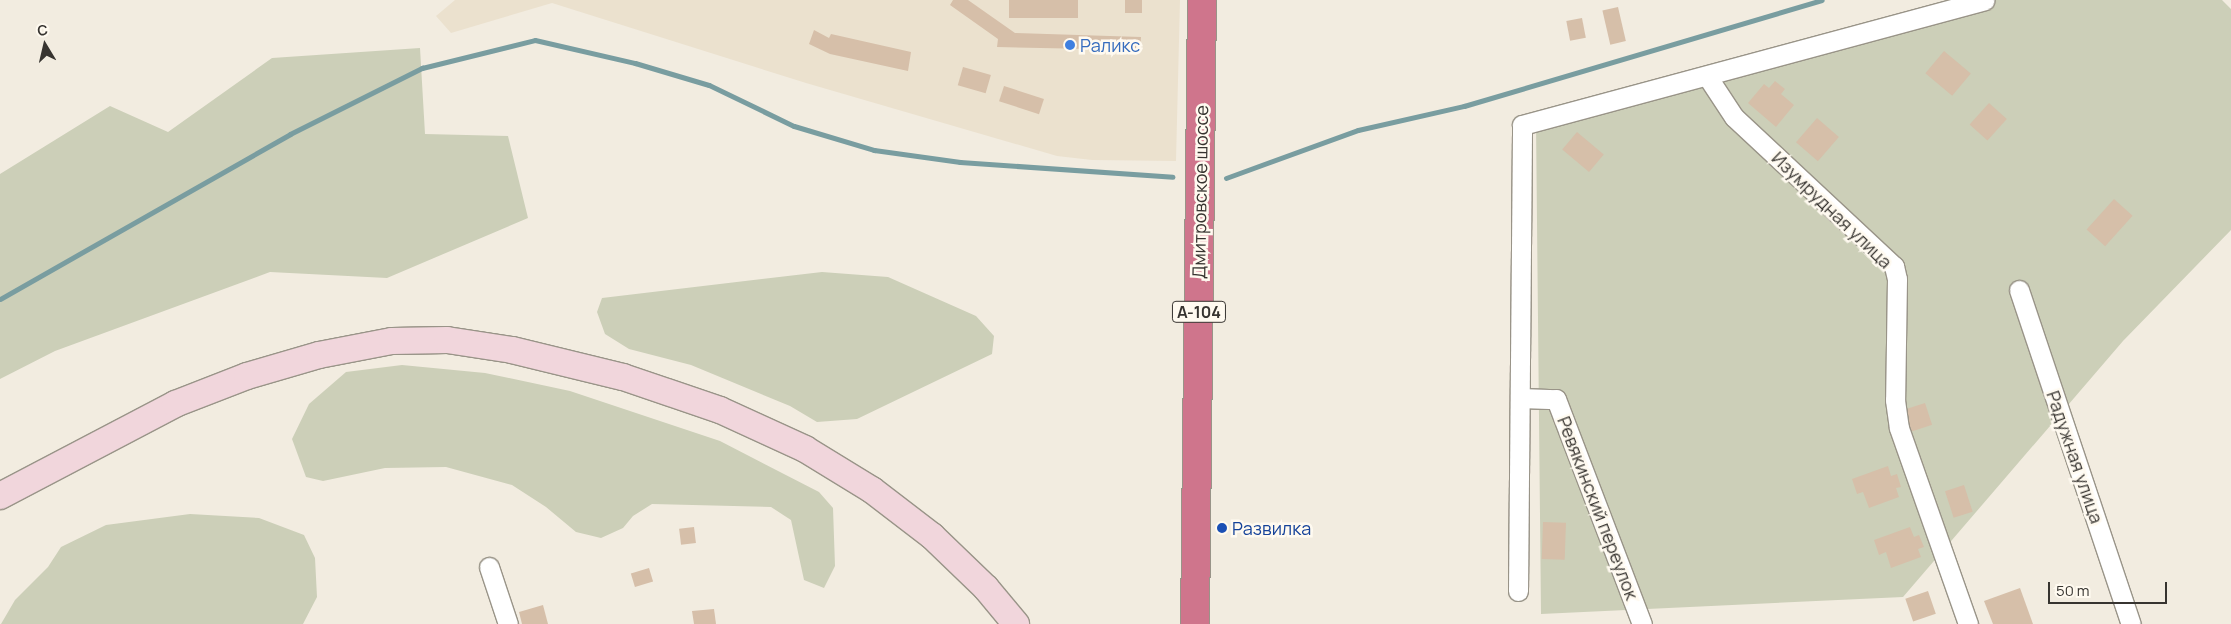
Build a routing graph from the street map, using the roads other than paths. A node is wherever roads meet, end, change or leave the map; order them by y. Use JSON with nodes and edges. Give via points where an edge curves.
{"nodes":[{"id":1,"x":1202,"y":0,"type":"edge"},
{"id":2,"x":1984,"y":0,"type":"edge"},
{"id":3,"x":1708,"y":76,"type":"junction"},
{"id":4,"x":2018,"y":290,"type":"dead end"},
{"id":5,"x":1520,"y":398,"type":"junction"},
{"id":6,"x":0,"y":496,"type":"edge"},
{"id":7,"x":489,"y":567,"type":"dead end"},
{"id":8,"x":1518,"y":591,"type":"dead end"},
{"id":9,"x":508,"y":624,"type":"edge"},
{"id":10,"x":1016,"y":624,"type":"edge"},
{"id":11,"x":1195,"y":624,"type":"edge"},
{"id":12,"x":1642,"y":624,"type":"edge"},
{"id":13,"x":1968,"y":624,"type":"edge"},
{"id":14,"x":2132,"y":624,"type":"edge"}],
"edges":[{"from":1,"to":11,"type":"highway","name":"Дмитровское шоссе","number":"А-104"},
{"from":2,"to":3,"type":"street","via":[[1836,38]]},
{"from":3,"to":5,"type":"street","via":[[1522,125]]},
{"from":3,"to":13,"type":"street","name":"Изумрудная улица","via":[[1734,117],[1894,266],[1897,279],[1895,400],[1899,428]]},
{"from":4,"to":14,"type":"street","name":"Радужная улица"},
{"from":5,"to":8,"type":"street"},
{"from":5,"to":12,"type":"street","name":"Ревякинский переулок","via":[[1556,399]]},
{"from":6,"to":10,"type":"street","via":[[175,404],[248,376],[319,355],[392,341],[447,340],[512,350],[623,377],[720,410],[805,449],[872,490],[932,536],[986,588]]},
{"from":7,"to":9,"type":"street"}]}
